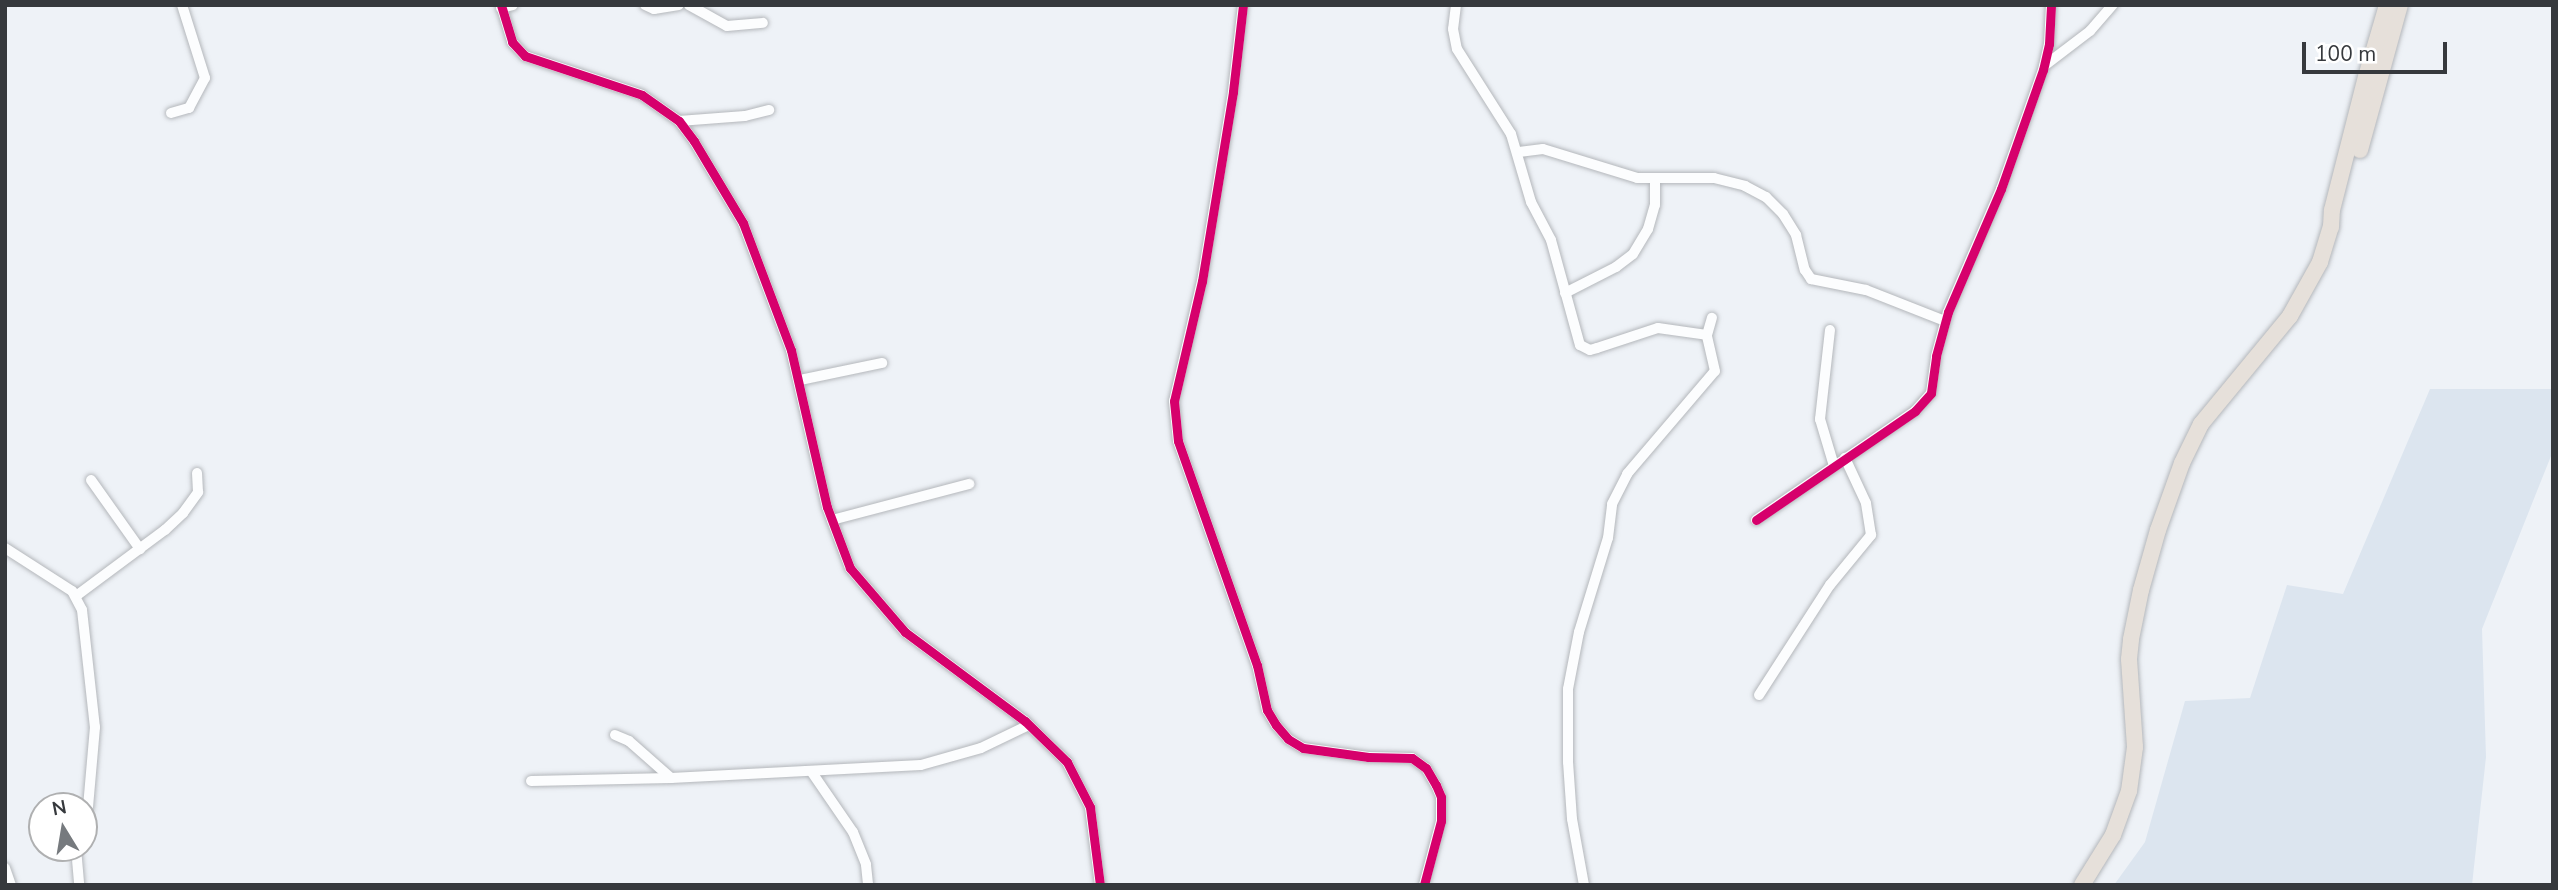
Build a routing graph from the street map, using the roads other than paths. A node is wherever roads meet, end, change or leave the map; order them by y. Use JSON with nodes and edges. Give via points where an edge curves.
{"nodes":[{"id":1,"x":182,"y":5,"type":"edge"},
{"id":2,"x":513,"y":5,"type":"edge"},
{"id":3,"x":645,"y":5,"type":"edge"},
{"id":4,"x":679,"y":5,"type":"edge"},
{"id":5,"x":689,"y":5,"type":"edge"},
{"id":6,"x":1243,"y":5,"type":"edge"},
{"id":7,"x":1456,"y":5,"type":"edge"},
{"id":8,"x":2051,"y":5,"type":"edge"},
{"id":9,"x":2113,"y":5,"type":"edge"},
{"id":10,"x":2387,"y":5,"type":"edge"},
{"id":11,"x":2400,"y":5,"type":"edge"},
{"id":12,"x":501,"y":7,"type":"edge"},
{"id":13,"x":764,"y":23,"type":"dead end"},
{"id":14,"x":2044,"y":66,"type":"junction"},
{"id":15,"x":769,"y":110,"type":"dead end"},
{"id":16,"x":171,"y":113,"type":"dead end"},
{"id":17,"x":679,"y":121,"type":"junction"},
{"id":18,"x":1519,"y":152,"type":"junction"},
{"id":19,"x":1655,"y":178,"type":"junction"},
{"id":20,"x":2331,"y":227,"type":"junction"},
{"id":21,"x":1564,"y":293,"type":"junction"},
{"id":22,"x":1713,"y":318,"type":"dead end"},
{"id":23,"x":1945,"y":321,"type":"junction"},
{"id":24,"x":1830,"y":330,"type":"dead end"},
{"id":25,"x":1707,"y":335,"type":"junction"},
{"id":26,"x":882,"y":363,"type":"dead end"},
{"id":27,"x":800,"y":380,"type":"junction"},
{"id":28,"x":1845,"y":458,"type":"junction"},
{"id":29,"x":1834,"y":466,"type":"junction"},
{"id":30,"x":197,"y":473,"type":"dead end"},
{"id":31,"x":91,"y":480,"type":"dead end"},
{"id":32,"x":969,"y":484,"type":"dead end"},
{"id":33,"x":832,"y":520,"type":"junction"},
{"id":34,"x":1756,"y":520,"type":"dead end"},
{"id":35,"x":5,"y":548,"type":"edge"},
{"id":36,"x":139,"y":549,"type":"junction"},
{"id":37,"x":76,"y":596,"type":"junction"},
{"id":38,"x":1759,"y":695,"type":"dead end"},
{"id":39,"x":1029,"y":725,"type":"junction"},
{"id":40,"x":615,"y":735,"type":"dead end"},
{"id":41,"x":811,"y":771,"type":"junction"},
{"id":42,"x":671,"y":778,"type":"junction"},
{"id":43,"x":531,"y":781,"type":"dead end"},
{"id":44,"x":89,"y":792,"type":"edge"},
{"id":45,"x":77,"y":862,"type":"edge"},
{"id":46,"x":5,"y":868,"type":"edge"},
{"id":47,"x":11,"y":885,"type":"edge"},
{"id":48,"x":79,"y":885,"type":"edge"},
{"id":49,"x":869,"y":885,"type":"edge"},
{"id":50,"x":1100,"y":885,"type":"edge"},
{"id":51,"x":1424,"y":885,"type":"edge"},
{"id":52,"x":1584,"y":885,"type":"edge"},
{"id":53,"x":2082,"y":885,"type":"edge"}],
"edges":[{"from":1,"to":16,"type":"street","via":[[205,78],[189,108]]},
{"from":2,"to":12,"type":"street"},
{"from":3,"to":4,"type":"street","via":[[654,9]]},
{"from":5,"to":13,"type":"street","via":[[727,26]]},
{"from":6,"to":51,"type":"street","via":[[1202,281],[1174,401],[1176,431],[1258,665],[1267,710],[1276,725],[1303,748],[1412,758],[1426,768],[1436,785],[1441,821]]},
{"from":7,"to":18,"type":"street","via":[[1453,29],[1457,49],[1504,119]]},
{"from":8,"to":14,"type":"street"},
{"from":9,"to":14,"type":"street","via":[[2090,31]]},
{"from":10,"to":20,"type":"highway"},
{"from":11,"to":20,"type":"highway","via":[[2342,214]]},
{"from":12,"to":17,"type":"street","via":[[512,42],[525,56],[642,95]]},
{"from":14,"to":23,"type":"street","via":[[2001,189]]},
{"from":15,"to":17,"type":"street"},
{"from":17,"to":27,"type":"street","via":[[743,223]]},
{"from":18,"to":19,"type":"street","via":[[1543,149],[1620,174]]},
{"from":18,"to":21,"type":"street","via":[[1531,202],[1551,240]]},
{"from":19,"to":21,"type":"street","via":[[1655,205],[1633,254]]},
{"from":19,"to":23,"type":"street","via":[[1714,178],[1745,186],[1766,197],[1783,214],[1796,235],[1811,279],[1866,290]]},
{"from":20,"to":53,"type":"highway","via":[[2302,299],[2208,415],[2178,474],[2148,562],[2131,639],[2135,747],[2129,791],[2113,835]]},
{"from":21,"to":25,"type":"street","via":[[1577,340],[1585,348],[1658,328]]},
{"from":22,"to":25,"type":"street"},
{"from":23,"to":28,"type":"street","via":[[1929,397]]},
{"from":24,"to":29,"type":"street","via":[[1820,419]]},
{"from":25,"to":52,"type":"street","via":[[1715,371],[1627,474],[1612,504],[1608,538],[1579,632],[1568,689],[1568,762]]},
{"from":26,"to":27,"type":"street"},
{"from":27,"to":33,"type":"street"},
{"from":28,"to":29,"type":"street"},
{"from":28,"to":38,"type":"street","via":[[1866,503],[1871,535],[1829,585]]},
{"from":29,"to":34,"type":"street"},
{"from":30,"to":36,"type":"street","via":[[198,492],[192,502]]},
{"from":31,"to":36,"type":"street"},
{"from":32,"to":33,"type":"street"},
{"from":33,"to":39,"type":"street","via":[[850,568],[894,621]]},
{"from":35,"to":37,"type":"street"},
{"from":36,"to":37,"type":"street"},
{"from":37,"to":44,"type":"street","via":[[82,610],[95,727]]},
{"from":39,"to":41,"type":"street","via":[[981,748],[921,765]]},
{"from":39,"to":50,"type":"street","via":[[1067,762],[1081,785],[1093,825]]},
{"from":40,"to":42,"type":"street","via":[[629,741]]},
{"from":41,"to":42,"type":"street"},
{"from":41,"to":49,"type":"street","via":[[853,832]]},
{"from":42,"to":43,"type":"street"},
{"from":45,"to":48,"type":"street"},
{"from":46,"to":47,"type":"street"}]}
